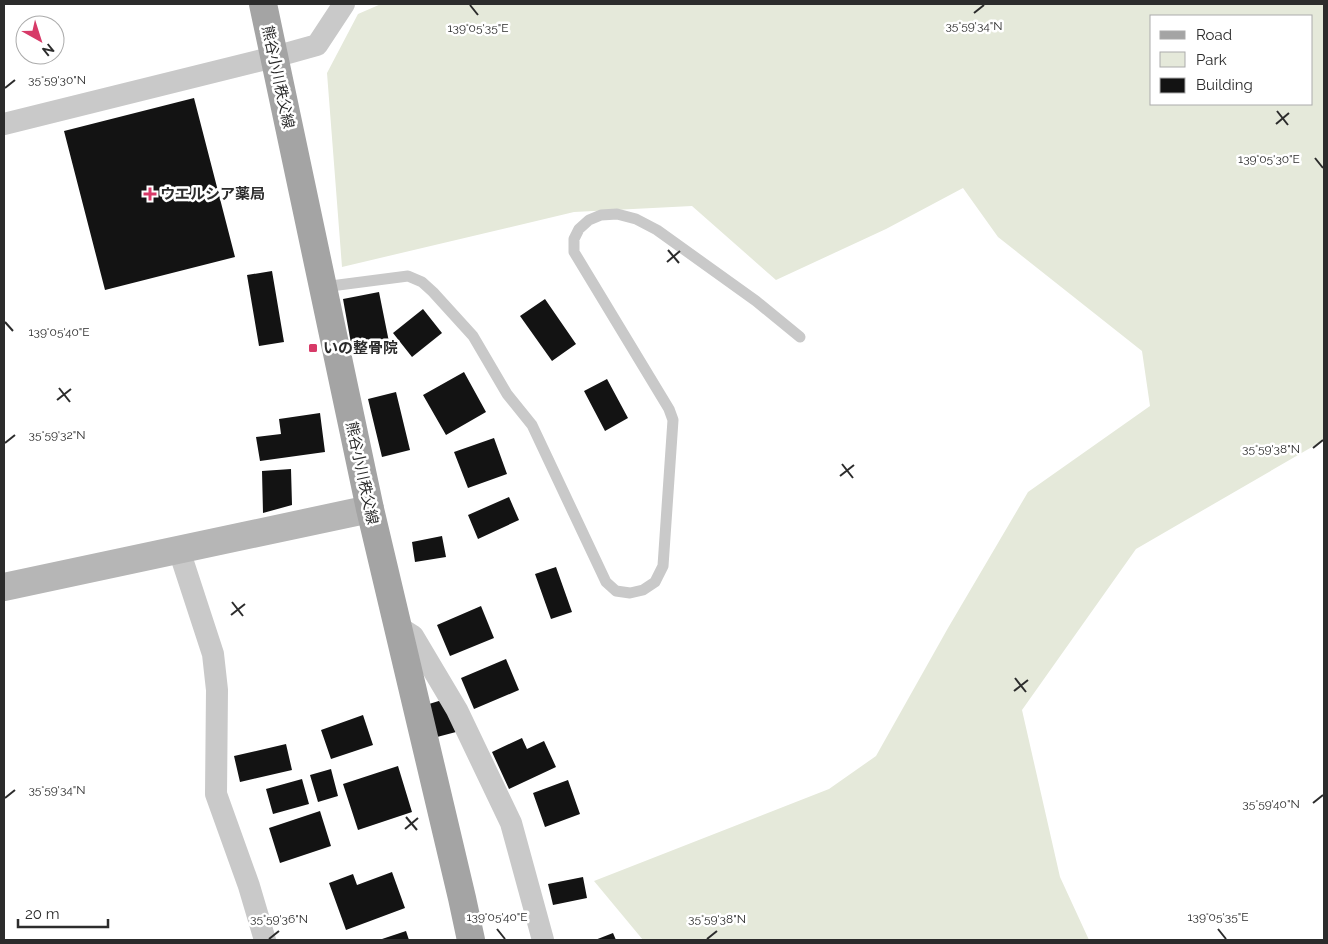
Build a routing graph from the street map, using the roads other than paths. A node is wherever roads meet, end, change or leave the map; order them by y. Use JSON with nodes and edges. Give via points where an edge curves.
{"nodes":[{"id":1,"x":263,"y":4,"type":"edge"},
{"id":2,"x":344,"y":4,"type":"edge"},
{"id":3,"x":274,"y":57,"type":"junction"},
{"id":4,"x":4,"y":124,"type":"edge"},
{"id":5,"x":323,"y":287,"type":"junction"},
{"id":6,"x":800,"y":337,"type":"dead end"},
{"id":7,"x":370,"y":510,"type":"junction"},
{"id":8,"x":179,"y":550,"type":"junction"},
{"id":9,"x":4,"y":587,"type":"edge"},
{"id":10,"x":398,"y":626,"type":"junction"},
{"id":11,"x":264,"y":940,"type":"edge"},
{"id":12,"x":471,"y":940,"type":"edge"},
{"id":13,"x":543,"y":940,"type":"edge"}],
"edges":[{"from":1,"to":3,"type":"main road","name":"熊谷小川秩父線"},
{"from":2,"to":3,"type":"street","via":[[317,45]]},
{"from":3,"to":4,"type":"street"},
{"from":3,"to":5,"type":"main road","name":"熊谷小川秩父線"},
{"from":5,"to":6,"type":"lane","via":[[408,276],[434,292],[472,336],[508,394],[532,425],[606,582],[616,591],[630,593],[655,582],[662,566],[673,420],[574,252],[574,239],[580,229],[600,215],[617,214],[636,219],[657,230],[756,301]]},
{"from":5,"to":7,"type":"main road","name":"熊谷小川秩父線"},
{"from":7,"to":8,"type":"street"},
{"from":7,"to":10,"type":"main road","name":"熊谷小川秩父線"},
{"from":8,"to":9,"type":"street"},
{"from":8,"to":11,"type":"street","via":[[213,654],[217,690],[216,794],[249,886]]},
{"from":10,"to":12,"type":"main road","name":"熊谷小川秩父線"},
{"from":10,"to":13,"type":"street","via":[[413,636],[457,710],[511,822]]}]}
